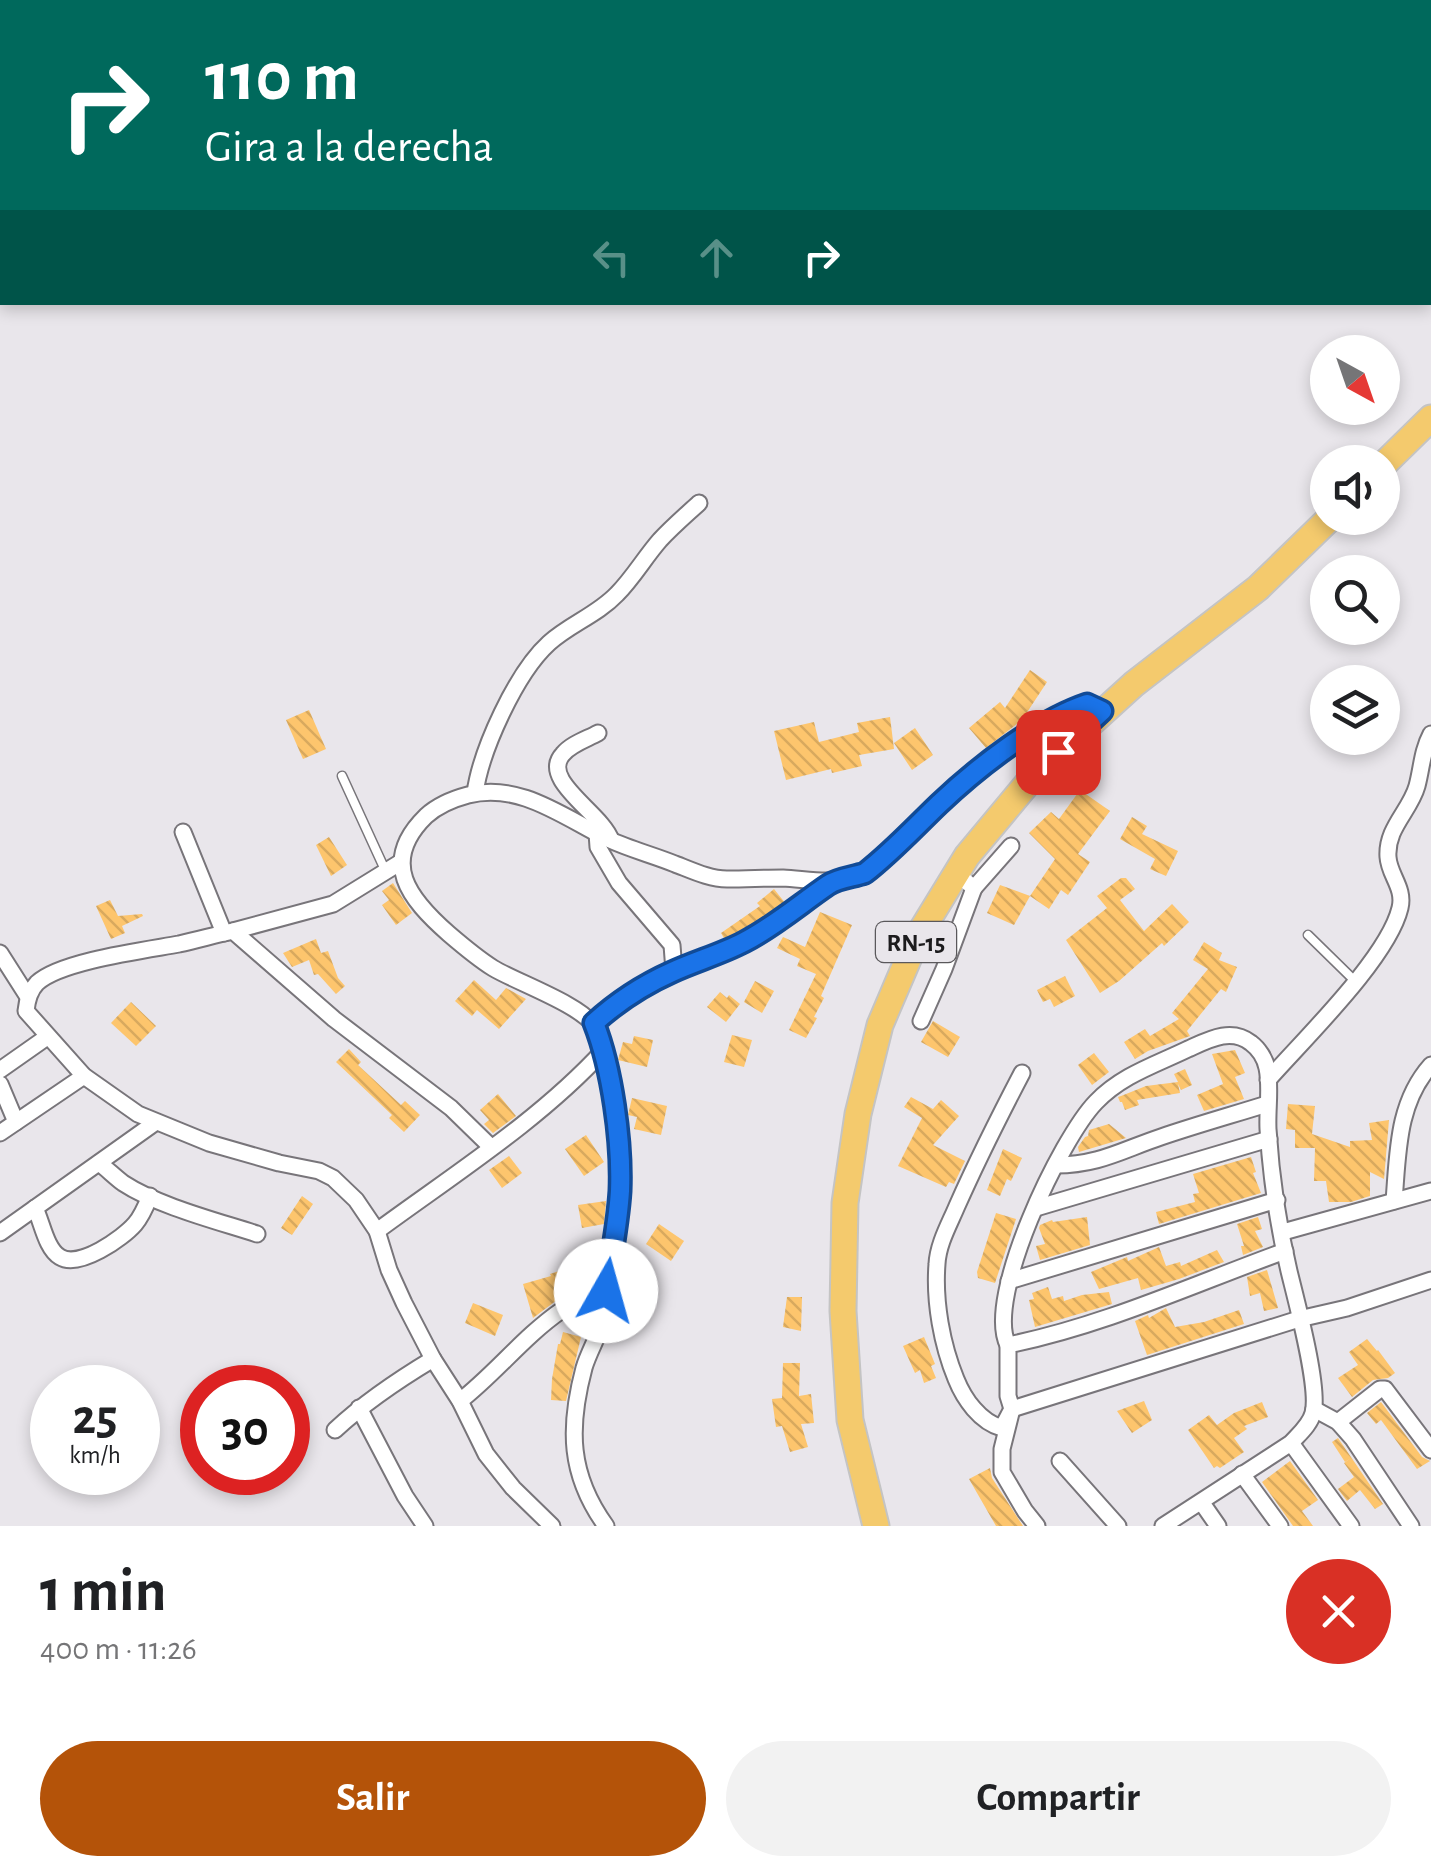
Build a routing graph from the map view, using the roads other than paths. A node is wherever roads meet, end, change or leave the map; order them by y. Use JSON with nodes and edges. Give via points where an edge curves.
{"nodes":[{"id":1,"x":1431,"y":418,"type":"edge"},
{"id":2,"x":1400,"y":448,"type":"edge"},
{"id":3,"x":700,"y":503,"type":"dead end"},
{"id":4,"x":1313,"y":535,"type":"edge"},
{"id":5,"x":1102,"y":711,"type":"junction"},
{"id":6,"x":598,"y":733,"type":"dead end"},
{"id":7,"x":1431,"y":734,"type":"edge"},
{"id":8,"x":342,"y":776,"type":"dead end"},
{"id":9,"x":475,"y":793,"type":"junction"},
{"id":10,"x":183,"y":832,"type":"dead end"},
{"id":11,"x":604,"y":836,"type":"junction"},
{"id":12,"x":1011,"y":846,"type":"dead end"},
{"id":13,"x":401,"y":862,"type":"junction"},
{"id":14,"x":386,"y":872,"type":"junction"},
{"id":15,"x":965,"y":881,"type":"junction"},
{"id":16,"x":832,"y":882,"type":"junction"},
{"id":17,"x":228,"y":932,"type":"junction"},
{"id":18,"x":1308,"y":935,"type":"dead end"},
{"id":19,"x":0,"y":953,"type":"edge"},
{"id":20,"x":674,"y":971,"type":"junction"},
{"id":21,"x":1356,"y":982,"type":"junction"},
{"id":22,"x":28,"y":997,"type":"junction"},
{"id":23,"x":920,"y":1021,"type":"dead end"},
{"id":24,"x":594,"y":1023,"type":"junction"},
{"id":25,"x":47,"y":1037,"type":"junction"},
{"id":26,"x":604,"y":1050,"type":"junction"},
{"id":27,"x":1431,"y":1066,"type":"edge"},
{"id":28,"x":0,"y":1070,"type":"edge"},
{"id":29,"x":1022,"y":1073,"type":"dead end"},
{"id":30,"x":84,"y":1076,"type":"junction"},
{"id":31,"x":1268,"y":1080,"type":"junction"},
{"id":32,"x":0,"y":1084,"type":"edge"},
{"id":33,"x":1267,"y":1104,"type":"junction"},
{"id":34,"x":16,"y":1122,"type":"junction"},
{"id":35,"x":156,"y":1122,"type":"junction"},
{"id":36,"x":0,"y":1133,"type":"edge"},
{"id":37,"x":1269,"y":1139,"type":"junction"},
{"id":38,"x":491,"y":1147,"type":"junction"},
{"id":39,"x":99,"y":1163,"type":"junction"},
{"id":40,"x":1056,"y":1164,"type":"junction"},
{"id":41,"x":1431,"y":1191,"type":"edge"},
{"id":42,"x":150,"y":1196,"type":"junction"},
{"id":43,"x":1277,"y":1200,"type":"junction"},
{"id":44,"x":1394,"y":1201,"type":"junction"},
{"id":45,"x":35,"y":1208,"type":"junction"},
{"id":46,"x":1036,"y":1208,"type":"junction"},
{"id":47,"x":376,"y":1231,"type":"junction"},
{"id":48,"x":1282,"y":1232,"type":"junction"},
{"id":49,"x":0,"y":1233,"type":"edge"},
{"id":50,"x":256,"y":1234,"type":"dead end"},
{"id":51,"x":1284,"y":1251,"type":"junction"},
{"id":52,"x":1431,"y":1280,"type":"edge"},
{"id":53,"x":1008,"y":1281,"type":"junction"},
{"id":54,"x":606,"y":1291,"type":"junction"},
{"id":55,"x":1299,"y":1319,"type":"junction"},
{"id":56,"x":1008,"y":1345,"type":"junction"},
{"id":57,"x":433,"y":1359,"type":"junction"},
{"id":58,"x":460,"y":1401,"type":"junction"},
{"id":59,"x":360,"y":1408,"type":"junction"},
{"id":60,"x":1314,"y":1409,"type":"junction"},
{"id":61,"x":1012,"y":1410,"type":"junction"},
{"id":62,"x":1338,"y":1422,"type":"junction"},
{"id":63,"x":336,"y":1430,"type":"dead end"},
{"id":64,"x":1290,"y":1442,"type":"junction"},
{"id":65,"x":1431,"y":1450,"type":"edge"},
{"id":66,"x":1060,"y":1462,"type":"dead end"},
{"id":67,"x":1242,"y":1474,"type":"junction"},
{"id":68,"x":1202,"y":1503,"type":"junction"},
{"id":69,"x":425,"y":1526,"type":"edge"},
{"id":70,"x":552,"y":1526,"type":"edge"},
{"id":71,"x":606,"y":1526,"type":"edge"},
{"id":72,"x":876,"y":1526,"type":"edge"},
{"id":73,"x":1037,"y":1526,"type":"edge"},
{"id":74,"x":1118,"y":1526,"type":"edge"},
{"id":75,"x":1164,"y":1526,"type":"edge"},
{"id":76,"x":1218,"y":1526,"type":"edge"},
{"id":77,"x":1280,"y":1526,"type":"edge"},
{"id":78,"x":1351,"y":1526,"type":"edge"},
{"id":79,"x":1412,"y":1526,"type":"edge"}],
"edges":[{"from":1,"to":2,"type":"main road"},
{"from":3,"to":9,"type":"street","via":[[618,594],[538,653],[488,746]]},
{"from":4,"to":5,"type":"main road","number":"RN-15","via":[[1258,588]]},
{"from":5,"to":15,"type":"main road","number":"RN-15","via":[[1037,772],[967,856]]},
{"from":5,"to":16,"type":"street","via":[[1087,704],[1039,728],[985,764],[865,873]]},
{"from":6,"to":11,"type":"street","via":[[563,753],[556,765],[566,787],[602,822]]},
{"from":7,"to":21,"type":"street","via":[[1413,795],[1389,842],[1400,909]]},
{"from":8,"to":14,"type":"lane"},
{"from":9,"to":11,"type":"street","via":[[513,793]]},
{"from":9,"to":13,"type":"street","via":[[429,813]]},
{"from":10,"to":17,"type":"street"},
{"from":11,"to":16,"type":"street","via":[[721,880]]},
{"from":11,"to":20,"type":"street","via":[[598,847],[672,945]]},
{"from":12,"to":15,"type":"street"},
{"from":13,"to":14,"type":"street"},
{"from":13,"to":24,"type":"street","via":[[414,899],[467,950]]},
{"from":14,"to":17,"type":"street","via":[[334,904]]},
{"from":15,"to":23,"type":"street","via":[[944,969]]},
{"from":15,"to":72,"type":"main road","number":"RN-15","via":[[918,936],[880,1025],[858,1114],[846,1202],[844,1311],[850,1420]]},
{"from":16,"to":20,"type":"street","via":[[766,930]]},
{"from":17,"to":22,"type":"street","via":[[50,974]]},
{"from":17,"to":38,"type":"street"},
{"from":18,"to":21,"type":"lane"},
{"from":19,"to":22,"type":"street"},
{"from":20,"to":24,"type":"street"},
{"from":21,"to":31,"type":"street"},
{"from":22,"to":25,"type":"street","via":[[26,1011]]},
{"from":24,"to":26,"type":"street"},
{"from":25,"to":28,"type":"street"},
{"from":25,"to":30,"type":"street"},
{"from":26,"to":38,"type":"street","via":[[576,1081]]},
{"from":26,"to":54,"type":"street","via":[[620,1181]]},
{"from":27,"to":44,"type":"street","via":[[1418,1080],[1402,1122]]},
{"from":29,"to":61,"type":"street","via":[[936,1265],[941,1324],[960,1390],[994,1426],[1002,1428]]},
{"from":30,"to":34,"type":"street"},
{"from":30,"to":35,"type":"street"},
{"from":31,"to":33,"type":"street"},
{"from":31,"to":40,"type":"street","via":[[1267,1064],[1251,1042],[1229,1034],[1207,1040],[1114,1086],[1076,1126]]},
{"from":32,"to":34,"type":"street"},
{"from":33,"to":37,"type":"street"},
{"from":33,"to":40,"type":"street","via":[[1082,1165]]},
{"from":34,"to":36,"type":"street"},
{"from":35,"to":39,"type":"street"},
{"from":35,"to":47,"type":"street","via":[[333,1178]]},
{"from":37,"to":43,"type":"street"},
{"from":37,"to":46,"type":"street"},
{"from":38,"to":47,"type":"street"},
{"from":39,"to":42,"type":"street"},
{"from":39,"to":45,"type":"street"},
{"from":40,"to":46,"type":"street"},
{"from":41,"to":44,"type":"street"},
{"from":42,"to":45,"type":"street","via":[[123,1236],[74,1260],[50,1247]]},
{"from":42,"to":50,"type":"street"},
{"from":43,"to":48,"type":"street"},
{"from":43,"to":53,"type":"street"},
{"from":44,"to":48,"type":"street"},
{"from":45,"to":49,"type":"street"},
{"from":46,"to":53,"type":"street"},
{"from":47,"to":57,"type":"street"},
{"from":48,"to":51,"type":"street"},
{"from":51,"to":55,"type":"street"},
{"from":51,"to":56,"type":"street","via":[[1119,1314]]},
{"from":52,"to":55,"type":"street"},
{"from":53,"to":56,"type":"street"},
{"from":54,"to":58,"type":"street","via":[[564,1308]]},
{"from":54,"to":71,"type":"street","via":[[577,1402],[573,1446],[581,1483]]},
{"from":55,"to":60,"type":"street"},
{"from":55,"to":61,"type":"street"},
{"from":56,"to":61,"type":"street"},
{"from":57,"to":58,"type":"street"},
{"from":57,"to":59,"type":"street"},
{"from":58,"to":70,"type":"street","via":[[486,1454]]},
{"from":59,"to":63,"type":"street"},
{"from":59,"to":69,"type":"street"},
{"from":60,"to":62,"type":"street"},
{"from":60,"to":64,"type":"street"},
{"from":61,"to":73,"type":"street","via":[[1002,1472]]},
{"from":62,"to":65,"type":"street","via":[[1386,1389]]},
{"from":62,"to":79,"type":"street"},
{"from":64,"to":67,"type":"street"},
{"from":64,"to":78,"type":"street"},
{"from":66,"to":74,"type":"street"},
{"from":67,"to":68,"type":"street"},
{"from":67,"to":77,"type":"street"},
{"from":68,"to":75,"type":"street"},
{"from":68,"to":76,"type":"street"}]}
